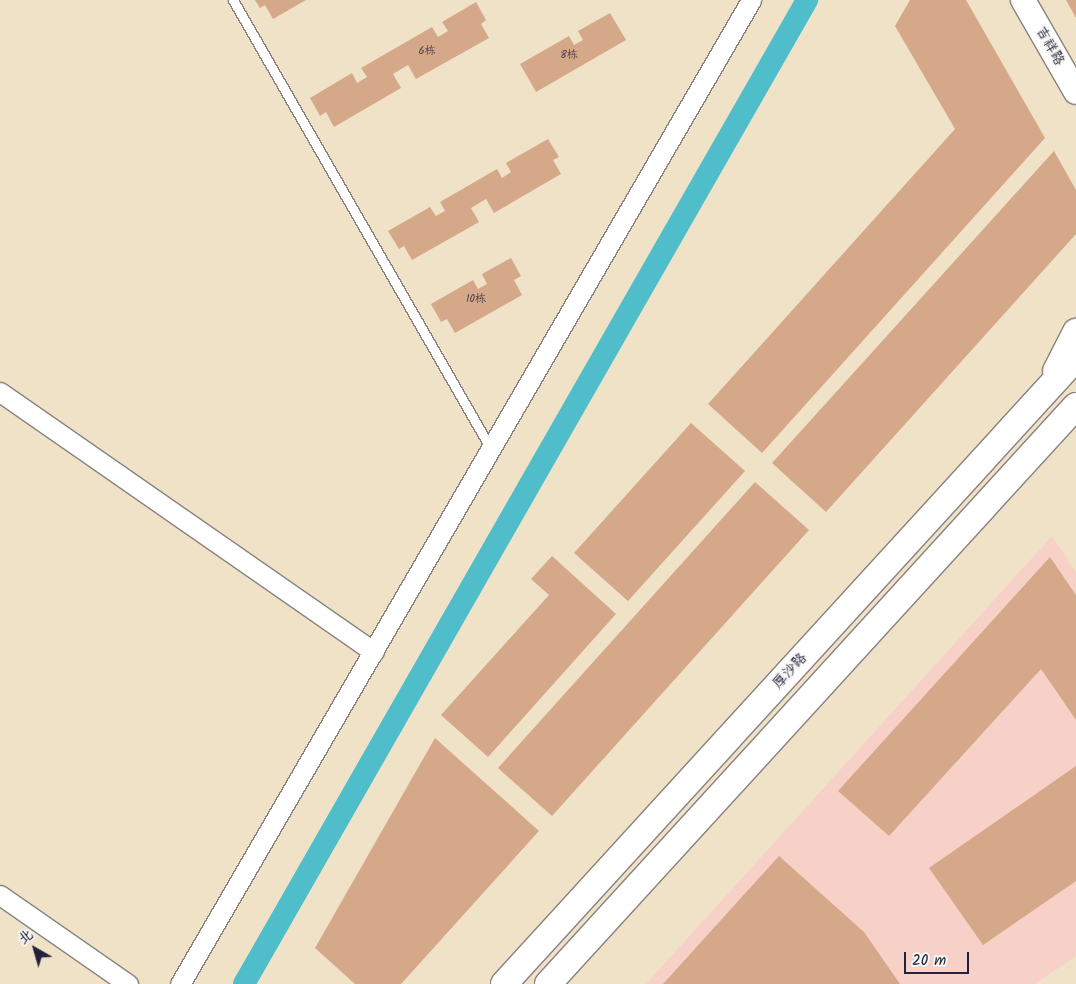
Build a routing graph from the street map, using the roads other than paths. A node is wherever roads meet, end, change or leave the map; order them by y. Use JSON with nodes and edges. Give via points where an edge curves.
{"nodes":[{"id":1,"x":233,"y":0,"type":"edge"},
{"id":2,"x":751,"y":0,"type":"edge"},
{"id":3,"x":1023,"y":0,"type":"edge"},
{"id":4,"x":1076,"y":92,"type":"edge"},
{"id":5,"x":1076,"y":332,"type":"edge"},
{"id":6,"x":1076,"y":358,"type":"edge"},
{"id":7,"x":1046,"y":390,"type":"junction"},
{"id":8,"x":0,"y":392,"type":"edge"},
{"id":9,"x":1074,"y":409,"type":"edge"},
{"id":10,"x":491,"y":449,"type":"junction"},
{"id":11,"x":374,"y":652,"type":"junction"},
{"id":12,"x":0,"y":895,"type":"edge"},
{"id":13,"x":128,"y":984,"type":"edge"},
{"id":14,"x":180,"y":984,"type":"edge"},
{"id":15,"x":504,"y":984,"type":"edge"},
{"id":16,"x":548,"y":984,"type":"edge"}],
"edges":[{"from":1,"to":10,"type":"lane"},
{"from":2,"to":10,"type":"street"},
{"from":3,"to":4,"type":"street","name":"吉祥路"},
{"from":5,"to":7,"type":"main road"},
{"from":6,"to":7,"type":"main road","name":"厚沙路"},
{"from":7,"to":15,"type":"main road","name":"厚沙路"},
{"from":8,"to":11,"type":"street"},
{"from":9,"to":16,"type":"main road"},
{"from":10,"to":11,"type":"street"},
{"from":11,"to":14,"type":"street"},
{"from":12,"to":13,"type":"street"}]}
